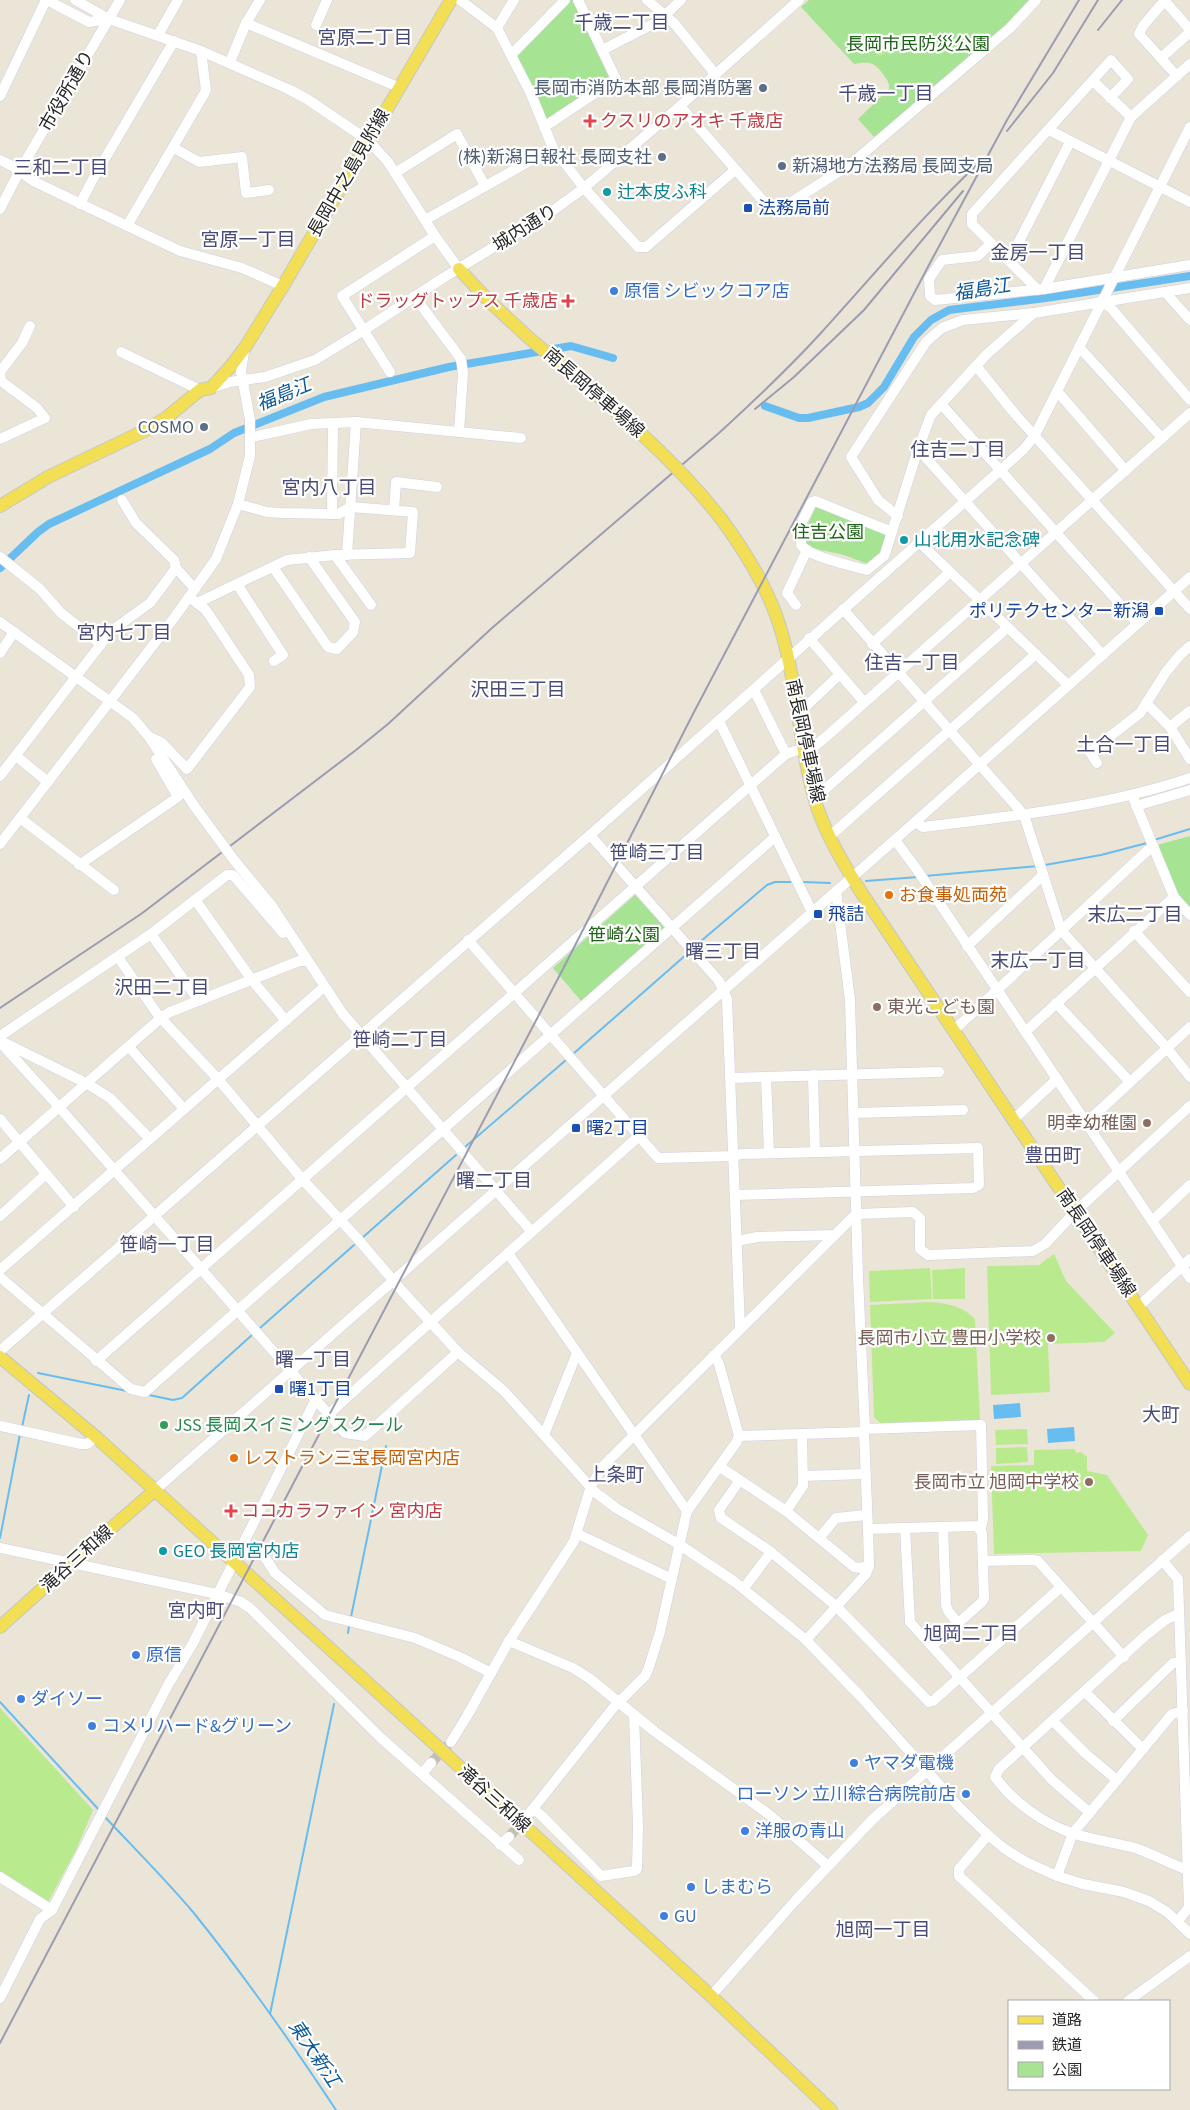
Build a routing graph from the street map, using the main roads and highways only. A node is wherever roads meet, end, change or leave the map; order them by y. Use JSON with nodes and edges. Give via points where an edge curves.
{"nodes":[{"id":1,"x":450,"y":0,"type":"edge"},
{"id":2,"x":459,"y":269,"type":"road end"},
{"id":3,"x":0,"y":506,"type":"edge"},
{"id":4,"x":0,"y":1356,"type":"edge"},
{"id":5,"x":1190,"y":1384,"type":"edge"},
{"id":6,"x":154,"y":1490,"type":"junction"},
{"id":7,"x":0,"y":1627,"type":"edge"},
{"id":8,"x":831,"y":2110,"type":"edge"}],
"edges":[{"from":1,"to":3,"type":"main road","name":"長岡中之島見附線","via":[[246,346],[206,389],[166,418],[48,477]]},
{"from":2,"to":5,"type":"main road","name":"南長岡停車場線","bridge":true,"via":[[528,337],[664,454],[722,520],[764,584],[788,659],[814,799],[830,836],[852,877]]},
{"from":4,"to":6,"type":"main road","name":"滝谷三和線"},
{"from":6,"to":7,"type":"main road","name":"滝谷三和線"},
{"from":6,"to":8,"type":"main road","name":"滝谷三和線","via":[[711,1996]]}]}
